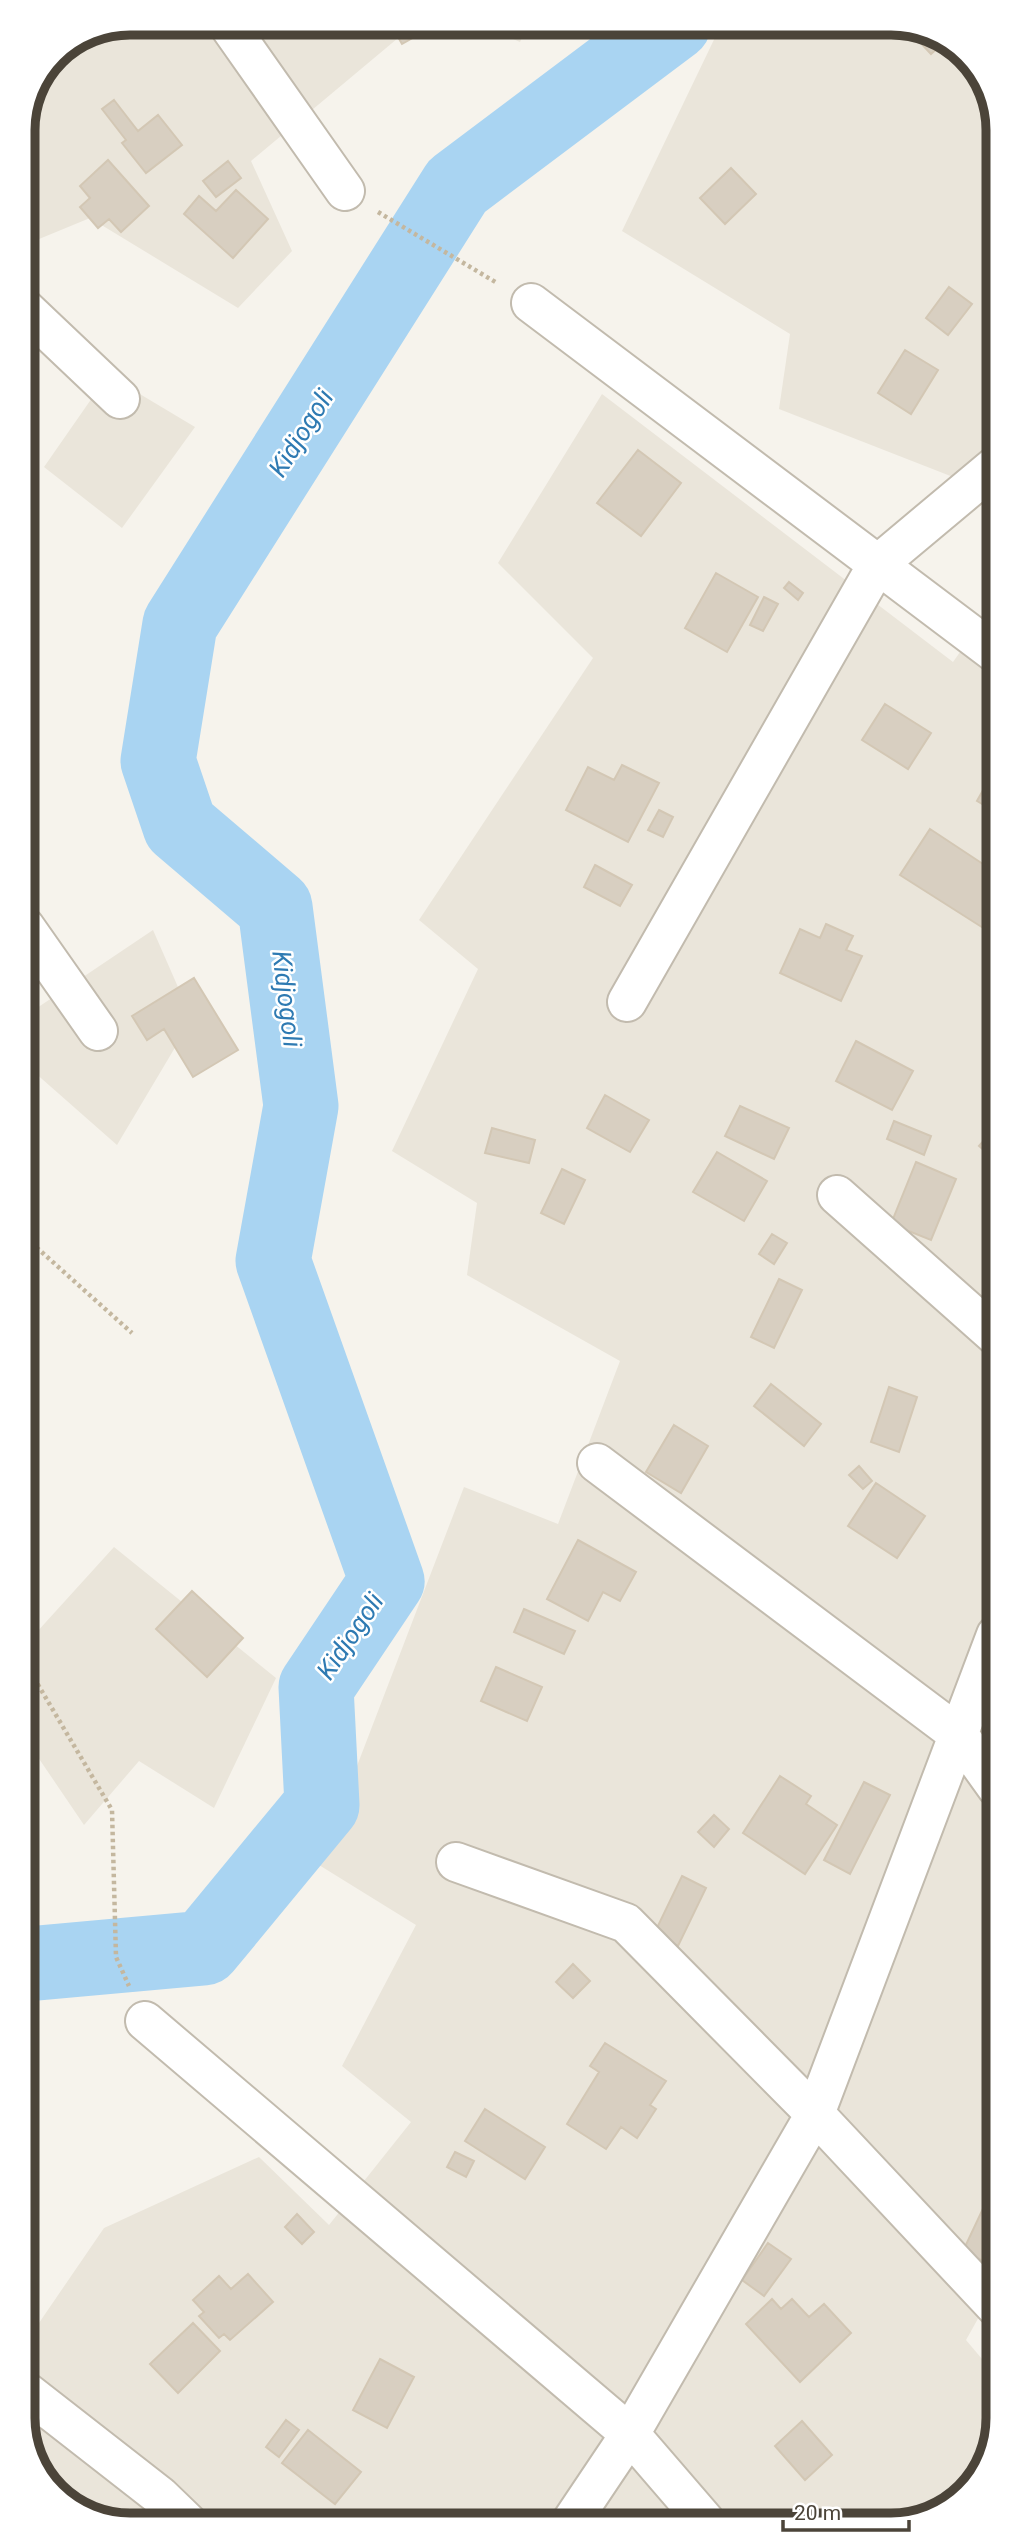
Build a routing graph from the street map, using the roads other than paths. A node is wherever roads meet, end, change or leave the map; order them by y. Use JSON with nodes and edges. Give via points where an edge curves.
{"nodes":[{"id":1,"x":235,"y":35,"type":"edge"},
{"id":2,"x":345,"y":191,"type":"road end"},
{"id":3,"x":531,"y":303,"type":"road end"},
{"id":4,"x":35,"y":318,"type":"edge"},
{"id":5,"x":120,"y":399,"type":"dead end"},
{"id":6,"x":986,"y":474,"type":"edge"},
{"id":7,"x":877,"y":565,"type":"junction"},
{"id":8,"x":986,"y":646,"type":"edge"},
{"id":9,"x":35,"y":941,"type":"edge"},
{"id":10,"x":627,"y":1002,"type":"dead end"},
{"id":11,"x":98,"y":1031,"type":"dead end"},
{"id":12,"x":837,"y":1195,"type":"dead end"},
{"id":13,"x":986,"y":1327,"type":"edge"},
{"id":14,"x":597,"y":1463,"type":"dead end"},
{"id":15,"x":986,"y":1662,"type":"edge"},
{"id":16,"x":959,"y":1735,"type":"junction"},
{"id":17,"x":986,"y":1773,"type":"edge"},
{"id":18,"x":457,"y":1862,"type":"dead end"},
{"id":19,"x":145,"y":2021,"type":"road end"},
{"id":20,"x":815,"y":2114,"type":"junction"},
{"id":21,"x":986,"y":2296,"type":"edge"},
{"id":22,"x":35,"y":2398,"type":"edge"},
{"id":23,"x":630,"y":2434,"type":"junction"},
{"id":24,"x":178,"y":2513,"type":"edge"},
{"id":25,"x":577,"y":2513,"type":"edge"},
{"id":26,"x":698,"y":2513,"type":"edge"}],
"edges":[{"from":1,"to":2,"type":"street"},
{"from":3,"to":7,"type":"street"},
{"from":4,"to":5,"type":"street"},
{"from":6,"to":7,"type":"street"},
{"from":7,"to":8,"type":"street"},
{"from":7,"to":10,"type":"street"},
{"from":9,"to":11,"type":"street"},
{"from":12,"to":13,"type":"street"},
{"from":14,"to":16,"type":"street"},
{"from":15,"to":16,"type":"street"},
{"from":16,"to":17,"type":"street"},
{"from":16,"to":20,"type":"street"},
{"from":18,"to":20,"type":"street","via":[[626,1923]]},
{"from":19,"to":23,"type":"street"},
{"from":20,"to":21,"type":"street"},
{"from":20,"to":23,"type":"street"},
{"from":22,"to":24,"type":"street"},
{"from":23,"to":25,"type":"street"},
{"from":23,"to":26,"type":"street"}]}
